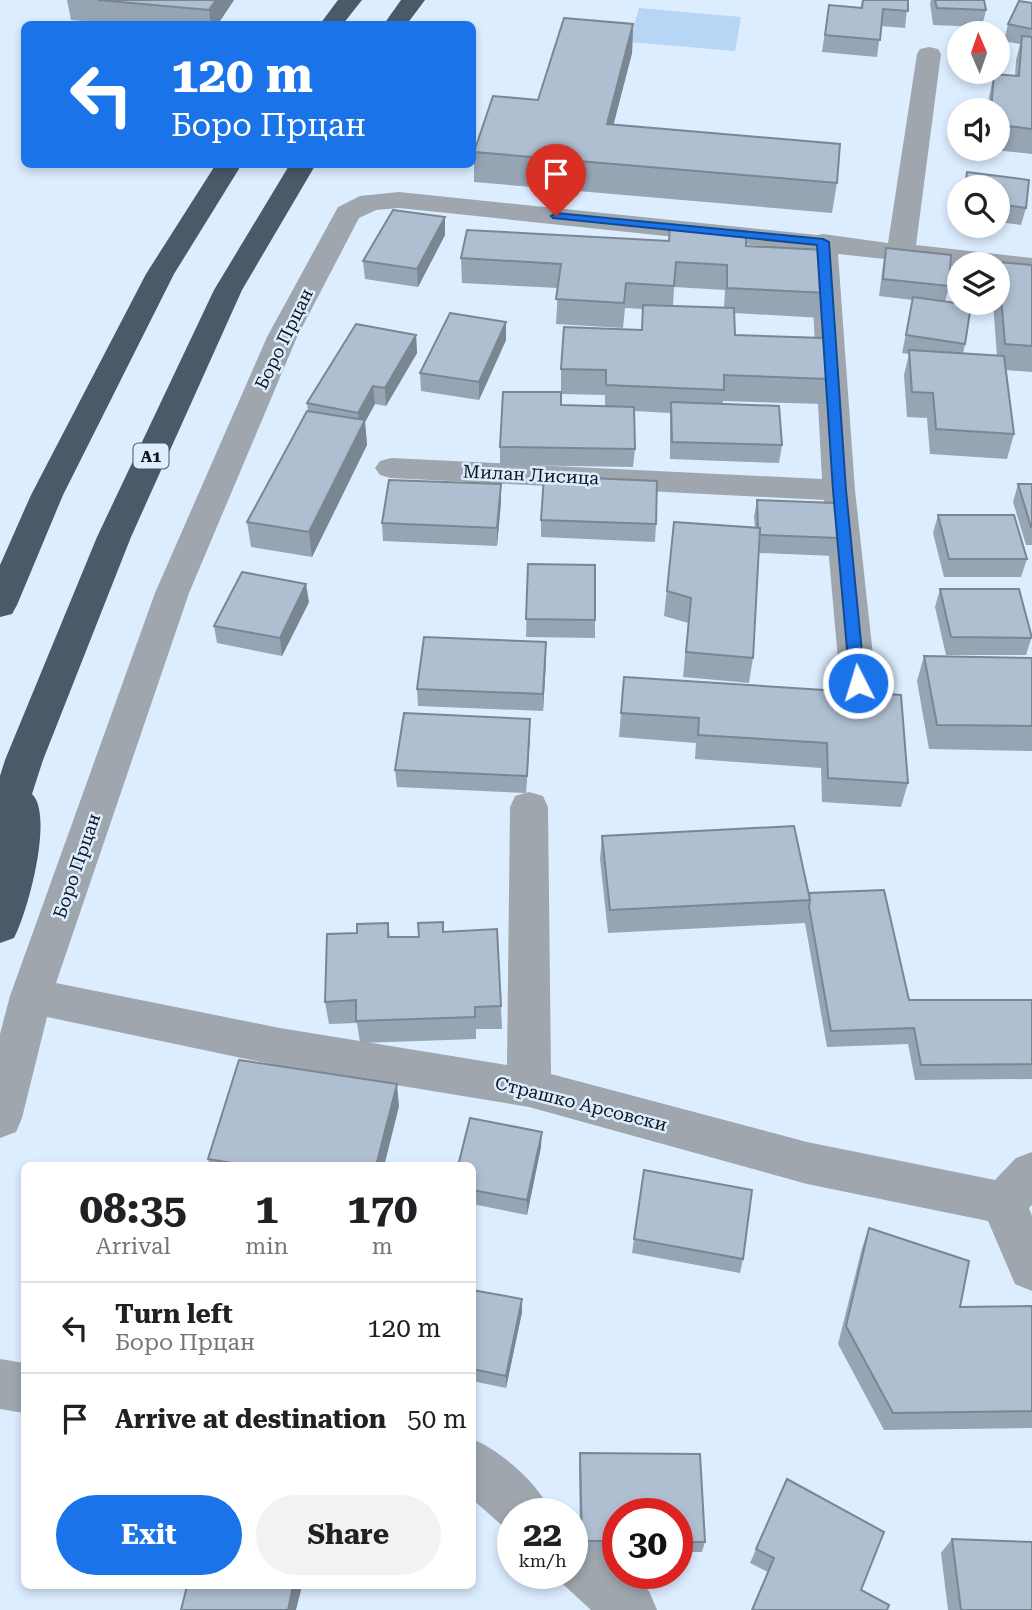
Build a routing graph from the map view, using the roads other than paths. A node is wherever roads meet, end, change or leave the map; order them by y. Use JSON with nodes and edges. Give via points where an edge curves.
{"nodes":[{"id":1,"x":350,"y":0,"type":"edge"},
{"id":2,"x":413,"y":0,"type":"edge"},
{"id":3,"x":333,"y":21,"type":"edge"},
{"id":4,"x":397,"y":21,"type":"edge"},
{"id":5,"x":929,"y":54,"type":"dead end"},
{"id":6,"x":226,"y":168,"type":"edge"},
{"id":7,"x":301,"y":168,"type":"edge"},
{"id":8,"x":823,"y":242,"type":"junction"},
{"id":9,"x":901,"y":251,"type":"junction"},
{"id":10,"x":1032,"y":266,"type":"edge"},
{"id":11,"x":391,"y":468,"type":"dead end"},
{"id":12,"x":839,"y":490,"type":"junction"},
{"id":13,"x":0,"y":605,"type":"edge"},
{"id":14,"x":858,"y":683,"type":"dead end"},
{"id":15,"x":24,"y":760,"type":"junction"},
{"id":16,"x":529,"y":807,"type":"dead end"},
{"id":17,"x":0,"y":836,"type":"edge"},
{"id":18,"x":0,"y":926,"type":"edge"},
{"id":19,"x":31,"y":996,"type":"junction"},
{"id":20,"x":529,"y":1087,"type":"junction"},
{"id":21,"x":0,"y":1118,"type":"edge"},
{"id":22,"x":1017,"y":1188,"type":"edge"},
{"id":23,"x":1032,"y":1268,"type":"edge"},
{"id":24,"x":0,"y":1384,"type":"edge"},
{"id":25,"x":21,"y":1388,"type":"edge"},
{"id":26,"x":476,"y":1468,"type":"edge"},
{"id":27,"x":509,"y":1498,"type":"edge"},
{"id":28,"x":588,"y":1571,"type":"edge"},
{"id":29,"x":631,"y":1610,"type":"edge"}],
"edges":[{"from":1,"to":3,"type":"highway"},
{"from":2,"to":4,"type":"highway"},
{"from":5,"to":9,"type":"street"},
{"from":6,"to":13,"type":"highway","via":[[160,274],[47,495]]},
{"from":7,"to":15,"type":"highway","number":"A1","via":[[228,290],[114,537]]},
{"from":8,"to":9,"type":"street","name":"Боро Прцан"},
{"from":8,"to":12,"type":"street"},
{"from":8,"to":19,"type":"street","name":"Боро Прцан","via":[[399,200],[370,202],[348,213],[282,337],[172,593]]},
{"from":9,"to":10,"type":"street","name":"Боро Прцан"},
{"from":11,"to":12,"type":"street","name":"Милан Лисица"},
{"from":12,"to":14,"type":"street"},
{"from":15,"to":17,"type":"highway","number":"A1"},
{"from":15,"to":18,"type":"highway","via":[[18,866]]},
{"from":16,"to":20,"type":"street"},
{"from":19,"to":20,"type":"street","name":"Страшко Арсовски","via":[[280,1047]]},
{"from":19,"to":21,"type":"street","name":"Боро Прцан"},
{"from":20,"to":22,"type":"street","name":"Страшко Арсовски","via":[[807,1163]]},
{"from":22,"to":23,"type":"street"},
{"from":24,"to":25,"type":"street"},
{"from":26,"to":27,"type":"street"},
{"from":28,"to":29,"type":"street"}]}
